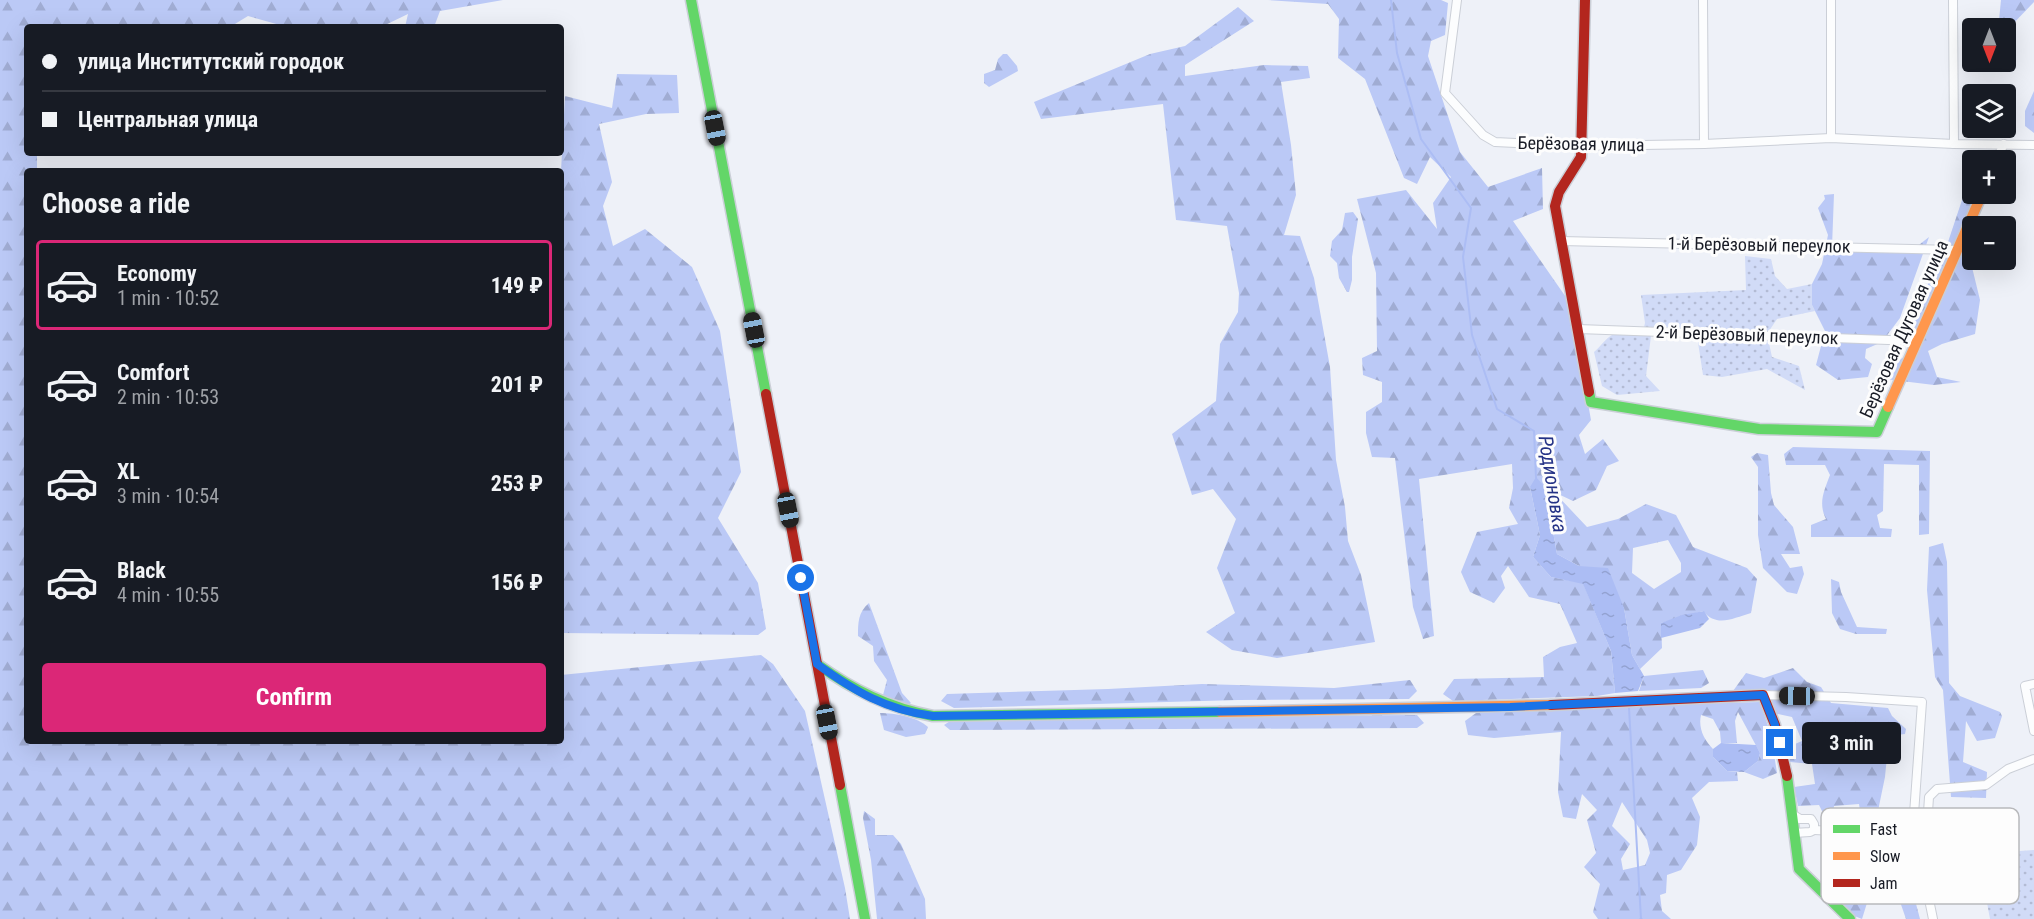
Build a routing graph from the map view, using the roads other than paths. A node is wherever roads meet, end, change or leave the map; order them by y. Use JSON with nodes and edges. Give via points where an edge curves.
{"nodes":[{"id":1,"x":691,"y":0,"type":"edge"},
{"id":2,"x":1456,"y":0,"type":"edge"},
{"id":3,"x":1585,"y":0,"type":"edge"},
{"id":4,"x":1704,"y":0,"type":"edge"},
{"id":5,"x":1831,"y":0,"type":"edge"},
{"id":6,"x":1953,"y":0,"type":"edge"},
{"id":7,"x":1831,"y":138,"type":"junction"},
{"id":8,"x":1704,"y":144,"type":"junction"},
{"id":9,"x":1954,"y":144,"type":"junction"},
{"id":10,"x":2004,"y":144,"type":"junction"},
{"id":11,"x":2034,"y":145,"type":"edge"},
{"id":12,"x":1580,"y":146,"type":"junction"},
{"id":13,"x":2001,"y":150,"type":"edge"},
{"id":14,"x":1978,"y":204,"type":"edge"},
{"id":15,"x":1561,"y":241,"type":"junction"},
{"id":16,"x":1957,"y":250,"type":"junction"},
{"id":17,"x":1578,"y":329,"type":"junction"},
{"id":18,"x":1916,"y":341,"type":"junction"},
{"id":19,"x":817,"y":664,"type":"junction"},
{"id":20,"x":2034,"y":684,"type":"edge"},
{"id":21,"x":1763,"y":695,"type":"junction"},
{"id":22,"x":2034,"y":731,"type":"edge"},
{"id":23,"x":2034,"y":759,"type":"edge"},
{"id":24,"x":1914,"y":808,"type":"edge"},
{"id":25,"x":1928,"y":808,"type":"edge"},
{"id":26,"x":1792,"y":814,"type":"junction"},
{"id":27,"x":1814,"y":830,"type":"junction"},
{"id":28,"x":1821,"y":830,"type":"edge"},
{"id":29,"x":1794,"y":833,"type":"junction"},
{"id":30,"x":1821,"y":891,"type":"edge"},
{"id":31,"x":1835,"y":904,"type":"edge"},
{"id":32,"x":1930,"y":904,"type":"edge"},
{"id":33,"x":865,"y":919,"type":"edge"},
{"id":34,"x":1850,"y":919,"type":"edge"},
{"id":35,"x":1933,"y":919,"type":"edge"}],
"edges":[{"from":1,"to":19,"type":"street"},
{"from":2,"to":12,"type":"street","name":"Берёзовая улица","via":[[1445,93],[1483,135],[1495,142]]},
{"from":3,"to":12,"type":"street","name":"Берёзовая Дуговая улица"},
{"from":4,"to":8,"type":"street"},
{"from":5,"to":7,"type":"street"},
{"from":6,"to":9,"type":"street"},
{"from":7,"to":8,"type":"street","name":"Берёзовая улица"},
{"from":7,"to":9,"type":"street","name":"Берёзовая улица"},
{"from":8,"to":12,"type":"street","name":"Берёзовая улица"},
{"from":9,"to":10,"type":"street","name":"Берёзовая улица"},
{"from":10,"to":11,"type":"street","name":"Берёзовая улица"},
{"from":10,"to":13,"type":"street"},
{"from":12,"to":15,"type":"street","name":"Берёзовая Дуговая улица","via":[[1578,165],[1556,195]]},
{"from":14,"to":16,"type":"street","name":"Берёзовая Дуговая улица"},
{"from":15,"to":16,"type":"street","name":"1-й Берёзовый переулок"},
{"from":15,"to":17,"type":"street","name":"Берёзовая Дуговая улица"},
{"from":16,"to":18,"type":"street","name":"Берёзовая Дуговая улица"},
{"from":17,"to":18,"type":"street","name":"2-й Берёзовый переулок"},
{"from":17,"to":18,"type":"street","name":"Берёзовая Дуговая улица","via":[[1591,402],[1770,429],[1877,432]]},
{"from":19,"to":21,"type":"street","via":[[884,705],[933,716],[1510,707]]},
{"from":19,"to":33,"type":"street"},
{"from":20,"to":22,"type":"street","via":[[2025,686]]},
{"from":21,"to":24,"type":"street","via":[[1922,702]]},
{"from":21,"to":26,"type":"street","via":[[1786,767]]},
{"from":23,"to":25,"type":"street","via":[[2008,769],[1986,785],[1937,789],[1929,797]]},
{"from":26,"to":27,"type":"street","via":[[1811,819]]},
{"from":26,"to":29,"type":"street"},
{"from":27,"to":28,"type":"street"},
{"from":27,"to":29,"type":"street"},
{"from":29,"to":30,"type":"street","via":[[1799,869]]},
{"from":31,"to":34,"type":"street"},
{"from":32,"to":35,"type":"street"}]}
